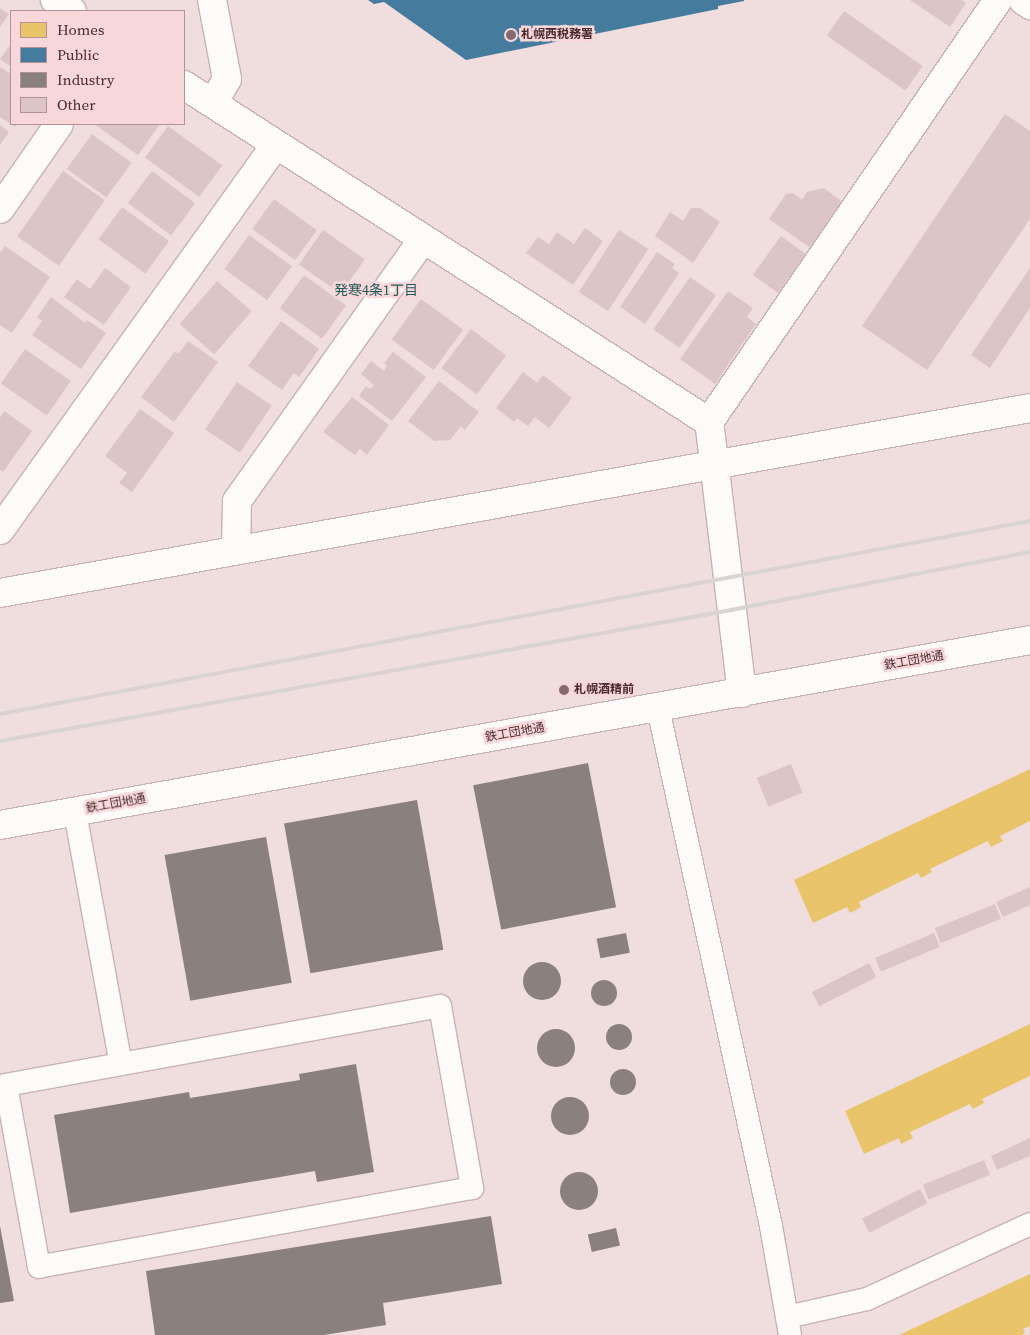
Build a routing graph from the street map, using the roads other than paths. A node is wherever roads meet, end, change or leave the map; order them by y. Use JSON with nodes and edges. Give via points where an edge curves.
{"nodes":[{"id":1,"x":55,"y":0,"type":"edge"},
{"id":2,"x":212,"y":0,"type":"edge"},
{"id":3,"x":998,"y":0,"type":"edge"},
{"id":4,"x":1022,"y":0,"type":"edge"},
{"id":5,"x":1030,"y":5,"type":"edge"},
{"id":6,"x":70,"y":10,"type":"edge"},
{"id":7,"x":185,"y":86,"type":"edge"},
{"id":8,"x":213,"y":103,"type":"junction"},
{"id":9,"x":58,"y":125,"type":"edge"},
{"id":10,"x":275,"y":146,"type":"junction"},
{"id":11,"x":0,"y":209,"type":"edge"},
{"id":12,"x":422,"y":241,"type":"junction"},
{"id":13,"x":1030,"y":408,"type":"edge"},
{"id":14,"x":709,"y":422,"type":"junction"},
{"id":15,"x":712,"y":465,"type":"junction"},
{"id":16,"x":0,"y":530,"type":"edge"},
{"id":17,"x":236,"y":549,"type":"junction"},
{"id":18,"x":0,"y":593,"type":"edge"},
{"id":19,"x":1030,"y":640,"type":"edge"},
{"id":20,"x":742,"y":693,"type":"junction"},
{"id":21,"x":658,"y":708,"type":"junction"},
{"id":22,"x":75,"y":812,"type":"junction"},
{"id":23,"x":0,"y":825,"type":"edge"},
{"id":24,"x":121,"y":1064,"type":"junction"},
{"id":25,"x":1030,"y":1224,"type":"edge"},
{"id":26,"x":788,"y":1326,"type":"edge"}],
"edges":[{"from":1,"to":6,"type":"street"},
{"from":2,"to":8,"type":"street","via":[[227,80]]},
{"from":3,"to":14,"type":"street"},
{"from":4,"to":5,"type":"street"},
{"from":7,"to":8,"type":"street"},
{"from":8,"to":10,"type":"street"},
{"from":9,"to":11,"type":"street"},
{"from":10,"to":12,"type":"street"},
{"from":10,"to":16,"type":"street"},
{"from":12,"to":14,"type":"street"},
{"from":12,"to":17,"type":"street","via":[[237,501]]},
{"from":13,"to":15,"type":"street"},
{"from":14,"to":15,"type":"street"},
{"from":15,"to":17,"type":"street"},
{"from":15,"to":20,"type":"street"},
{"from":17,"to":18,"type":"street"},
{"from":19,"to":20,"type":"street","name":"鉄工団地通"},
{"from":20,"to":21,"type":"street","name":"鉄工団地通"},
{"from":21,"to":22,"type":"street","name":"鉄工団地通"},
{"from":21,"to":26,"type":"lane","via":[[771,1226]]},
{"from":22,"to":23,"type":"street","name":"鉄工団地通"},
{"from":22,"to":24,"type":"lane"},
{"from":24,"to":24,"type":"lane","via":[[6,1085],[39,1267],[472,1188],[440,1006]]},
{"from":25,"to":26,"type":"lane","via":[[867,1299]]}]}
